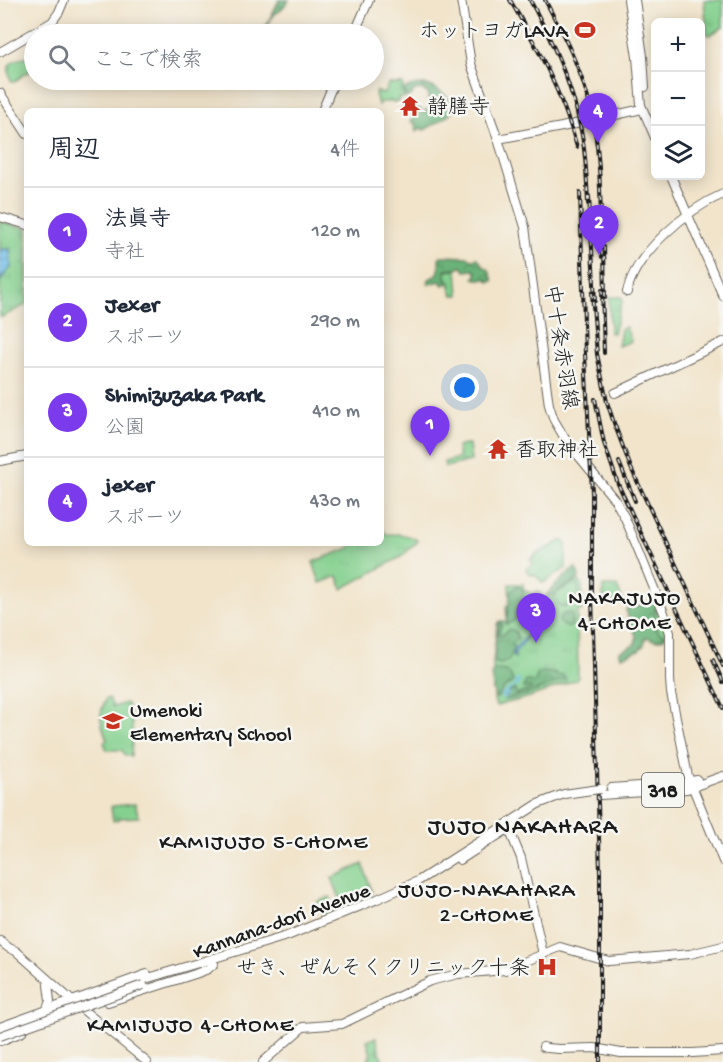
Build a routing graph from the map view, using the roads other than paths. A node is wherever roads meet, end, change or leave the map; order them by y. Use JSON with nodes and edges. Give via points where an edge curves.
{"nodes":[{"id":1,"x":64,"y":0,"type":"edge"},
{"id":2,"x":369,"y":0,"type":"edge"},
{"id":3,"x":461,"y":0,"type":"edge"},
{"id":4,"x":628,"y":0,"type":"edge"},
{"id":5,"x":634,"y":0,"type":"edge"},
{"id":6,"x":49,"y":24,"type":"edge"},
{"id":7,"x":358,"y":24,"type":"edge"},
{"id":8,"x":24,"y":38,"type":"edge"},
{"id":9,"x":0,"y":52,"type":"edge"},
{"id":10,"x":331,"y":90,"type":"edge"},
{"id":11,"x":0,"y":93,"type":"edge"},
{"id":12,"x":323,"y":108,"type":"edge"},
{"id":13,"x":644,"y":112,"type":"junction"},
{"id":14,"x":651,"y":128,"type":"edge"},
{"id":15,"x":24,"y":129,"type":"edge"},
{"id":16,"x":498,"y":139,"type":"junction"},
{"id":17,"x":673,"y":180,"type":"edge"},
{"id":18,"x":723,"y":194,"type":"edge"},
{"id":19,"x":688,"y":215,"type":"junction"},
{"id":20,"x":0,"y":217,"type":"edge"},
{"id":21,"x":24,"y":224,"type":"edge"},
{"id":22,"x":627,"y":292,"type":"dead end"},
{"id":23,"x":723,"y":296,"type":"edge"},
{"id":24,"x":723,"y":342,"type":"edge"},
{"id":25,"x":615,"y":393,"type":"dead end"},
{"id":26,"x":24,"y":457,"type":"edge"},
{"id":27,"x":0,"y":461,"type":"edge"},
{"id":28,"x":723,"y":771,"type":"edge"},
{"id":29,"x":723,"y":776,"type":"edge"},
{"id":30,"x":691,"y":785,"type":"junction"},
{"id":31,"x":596,"y":792,"type":"junction"},
{"id":32,"x":509,"y":829,"type":"junction"},
{"id":33,"x":723,"y":861,"type":"edge"},
{"id":34,"x":0,"y":941,"type":"edge"},
{"id":35,"x":723,"y":946,"type":"edge"},
{"id":36,"x":9,"y":948,"type":"junction"},
{"id":37,"x":543,"y":954,"type":"junction"},
{"id":38,"x":213,"y":961,"type":"junction"},
{"id":39,"x":143,"y":983,"type":"junction"},
{"id":40,"x":48,"y":986,"type":"junction"},
{"id":41,"x":71,"y":1000,"type":"junction"},
{"id":42,"x":47,"y":1009,"type":"junction"},
{"id":43,"x":83,"y":1010,"type":"junction"},
{"id":44,"x":0,"y":1029,"type":"edge"},
{"id":45,"x":0,"y":1036,"type":"edge"},
{"id":46,"x":0,"y":1041,"type":"edge"},
{"id":47,"x":543,"y":1047,"type":"dead end"},
{"id":48,"x":723,"y":1051,"type":"edge"},
{"id":49,"x":147,"y":1062,"type":"edge"},
{"id":50,"x":262,"y":1062,"type":"edge"}],
"edges":[{"from":1,"to":6,"type":"street","via":[[60,12]]},
{"from":2,"to":7,"type":"street"},
{"from":3,"to":16,"type":"street","name":"中十条赤羽線","via":[[471,64]]},
{"from":4,"to":13,"type":"street"},
{"from":5,"to":13,"type":"street","via":[[643,56]]},
{"from":8,"to":9,"type":"street"},
{"from":10,"to":12,"type":"street"},
{"from":11,"to":15,"type":"street"},
{"from":13,"to":14,"type":"street"},
{"from":13,"to":16,"type":"street"},
{"from":16,"to":30,"type":"street","name":"中十条赤羽線","via":[[525,227],[549,405],[567,442],[620,508],[664,613],[670,637],[671,693]]},
{"from":17,"to":19,"type":"street"},
{"from":18,"to":19,"type":"street"},
{"from":19,"to":22,"type":"street","via":[[655,244]]},
{"from":19,"to":23,"type":"street"},
{"from":20,"to":21,"type":"street"},
{"from":24,"to":25,"type":"street"},
{"from":26,"to":27,"type":"street"},
{"from":28,"to":30,"type":"main road","number":"318"},
{"from":29,"to":30,"type":"main road","name":"Kannana-dori Avenue","number":"318"},
{"from":30,"to":31,"type":"main road","name":"Kannana-dori Avenue","number":"318"},
{"from":30,"to":33,"type":"street","name":"中十条赤羽線"},
{"from":31,"to":32,"type":"main road","name":"Kannana-dori Avenue","number":"318","via":[[554,803]]},
{"from":31,"to":38,"type":"main road","name":"Kannana-dori Avenue","number":"318","via":[[564,794],[538,804],[406,887],[300,931]]},
{"from":32,"to":37,"type":"street","via":[[520,858]]},
{"from":32,"to":38,"type":"main road","name":"Kannana-dori Avenue","number":"318","via":[[402,895],[296,938]]},
{"from":34,"to":36,"type":"street"},
{"from":35,"to":37,"type":"street","via":[[690,954],[609,961],[560,947]]},
{"from":36,"to":40,"type":"street"},
{"from":36,"to":41,"type":"street"},
{"from":37,"to":50,"type":"street","via":[[505,970],[430,981],[342,1024],[303,1027]]},
{"from":38,"to":39,"type":"main road","name":"Kannana-dori Avenue","number":"318"},
{"from":38,"to":41,"type":"main road","via":[[186,962]]},
{"from":38,"to":43,"type":"main road","via":[[208,969],[195,974]]},
{"from":39,"to":44,"type":"main road","name":"Kannana-dori Avenue","number":"318","bridge":true},
{"from":39,"to":45,"type":"main road","name":"Kannana-dori Avenue","number":"318","bridge":true},
{"from":40,"to":41,"type":"street"},
{"from":40,"to":42,"type":"main road"},
{"from":41,"to":42,"type":"main road"},
{"from":41,"to":43,"type":"street"},
{"from":42,"to":44,"type":"main road"},
{"from":43,"to":46,"type":"main road"},
{"from":43,"to":49,"type":"street"},
{"from":47,"to":48,"type":"street","via":[[621,1053]]}]}
